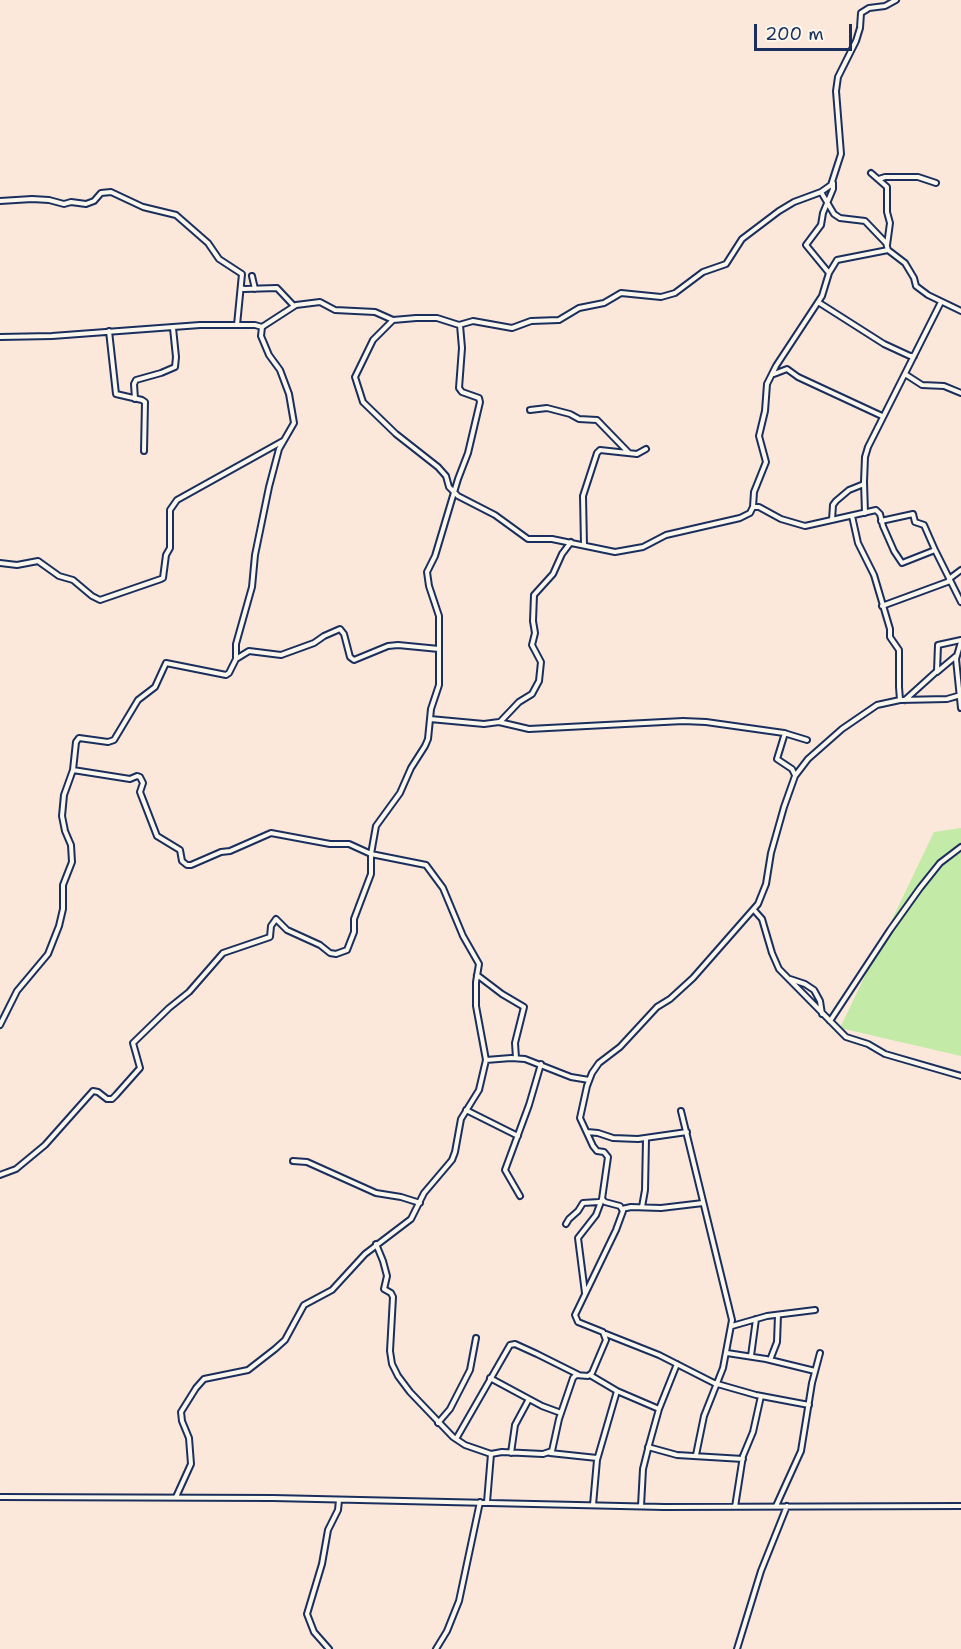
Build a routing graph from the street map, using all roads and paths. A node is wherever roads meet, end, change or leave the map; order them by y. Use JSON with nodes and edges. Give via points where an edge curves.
{"nodes":[{"id":1,"x":896,"y":0,"type":"edge"},
{"id":2,"x":871,"y":173,"type":"dead end"},
{"id":3,"x":878,"y":180,"type":"junction"},
{"id":4,"x":833,"y":183,"type":"junction"},
{"id":5,"x":936,"y":183,"type":"dead end"},
{"id":6,"x":821,"y":192,"type":"junction"},
{"id":7,"x":0,"y":201,"type":"edge"},
{"id":8,"x":828,"y":202,"type":"junction"},
{"id":9,"x":888,"y":247,"type":"junction"},
{"id":10,"x":829,"y":273,"type":"junction"},
{"id":11,"x":252,"y":276,"type":"dead end"},
{"id":12,"x":241,"y":287,"type":"junction"},
{"id":13,"x":255,"y":289,"type":"junction"},
{"id":14,"x":818,"y":302,"type":"junction"},
{"id":15,"x":941,"y":302,"type":"junction"},
{"id":16,"x":294,"y":307,"type":"junction"},
{"id":17,"x":961,"y":311,"type":"edge"},
{"id":18,"x":393,"y":320,"type":"junction"},
{"id":19,"x":237,"y":325,"type":"junction"},
{"id":20,"x":460,"y":325,"type":"junction"},
{"id":21,"x":262,"y":327,"type":"junction"},
{"id":22,"x":173,"y":328,"type":"junction"},
{"id":23,"x":109,"y":331,"type":"junction"},
{"id":24,"x":0,"y":337,"type":"edge"},
{"id":25,"x":913,"y":357,"type":"junction"},
{"id":26,"x":773,"y":374,"type":"junction"},
{"id":27,"x":905,"y":374,"type":"junction"},
{"id":28,"x":961,"y":393,"type":"edge"},
{"id":29,"x":135,"y":399,"type":"junction"},
{"id":30,"x":530,"y":410,"type":"dead end"},
{"id":31,"x":882,"y":416,"type":"junction"},
{"id":32,"x":283,"y":441,"type":"junction"},
{"id":33,"x":646,"y":449,"type":"dead end"},
{"id":34,"x":144,"y":450,"type":"dead end"},
{"id":35,"x":629,"y":453,"type":"junction"},
{"id":36,"x":864,"y":484,"type":"junction"},
{"id":37,"x":454,"y":493,"type":"junction"},
{"id":38,"x":753,"y":507,"type":"junction"},
{"id":39,"x":865,"y":513,"type":"junction"},
{"id":40,"x":852,"y":516,"type":"junction"},
{"id":41,"x":832,"y":520,"type":"junction"},
{"id":42,"x":881,"y":521,"type":"junction"},
{"id":43,"x":571,"y":543,"type":"junction"},
{"id":44,"x":584,"y":545,"type":"junction"},
{"id":45,"x":935,"y":550,"type":"junction"},
{"id":46,"x":0,"y":563,"type":"edge"},
{"id":47,"x":961,"y":570,"type":"edge"},
{"id":48,"x":949,"y":580,"type":"junction"},
{"id":49,"x":961,"y":602,"type":"edge"},
{"id":50,"x":882,"y":606,"type":"junction"},
{"id":51,"x":961,"y":641,"type":"edge"},
{"id":52,"x":439,"y":649,"type":"junction"},
{"id":53,"x":956,"y":655,"type":"junction"},
{"id":54,"x":236,"y":659,"type":"junction"},
{"id":55,"x":936,"y":672,"type":"junction"},
{"id":56,"x":960,"y":695,"type":"edge"},
{"id":57,"x":902,"y":700,"type":"junction"},
{"id":58,"x":961,"y":708,"type":"edge"},
{"id":59,"x":430,"y":719,"type":"junction"},
{"id":60,"x":500,"y":722,"type":"junction"},
{"id":61,"x":785,"y":733,"type":"junction"},
{"id":62,"x":807,"y":740,"type":"dead end"},
{"id":63,"x":74,"y":770,"type":"junction"},
{"id":64,"x":795,"y":776,"type":"junction"},
{"id":65,"x":961,"y":847,"type":"edge"},
{"id":66,"x":370,"y":854,"type":"junction"},
{"id":67,"x":754,"y":910,"type":"junction"},
{"id":68,"x":477,"y":975,"type":"junction"},
{"id":69,"x":788,"y":979,"type":"junction"},
{"id":70,"x":822,"y":1014,"type":"junction"},
{"id":71,"x":830,"y":1022,"type":"junction"},
{"id":72,"x":0,"y":1025,"type":"edge"},
{"id":73,"x":516,"y":1058,"type":"junction"},
{"id":74,"x":486,"y":1060,"type":"junction"},
{"id":75,"x":541,"y":1064,"type":"junction"},
{"id":76,"x":961,"y":1076,"type":"edge"},
{"id":77,"x":589,"y":1080,"type":"junction"},
{"id":78,"x":466,"y":1110,"type":"junction"},
{"id":79,"x":681,"y":1111,"type":"dead end"},
{"id":80,"x":587,"y":1132,"type":"junction"},
{"id":81,"x":687,"y":1132,"type":"junction"},
{"id":82,"x":518,"y":1136,"type":"junction"},
{"id":83,"x":646,"y":1139,"type":"junction"},
{"id":84,"x":293,"y":1161,"type":"dead end"},
{"id":85,"x":0,"y":1175,"type":"edge"},
{"id":86,"x":520,"y":1196,"type":"dead end"},
{"id":87,"x":600,"y":1200,"type":"junction"},
{"id":88,"x":420,"y":1203,"type":"junction"},
{"id":89,"x":703,"y":1203,"type":"junction"},
{"id":90,"x":642,"y":1207,"type":"junction"},
{"id":91,"x":622,"y":1209,"type":"junction"},
{"id":92,"x":566,"y":1224,"type":"dead end"},
{"id":93,"x":376,"y":1244,"type":"junction"},
{"id":94,"x":585,"y":1294,"type":"junction"},
{"id":95,"x":815,"y":1310,"type":"dead end"},
{"id":96,"x":778,"y":1315,"type":"junction"},
{"id":97,"x":756,"y":1319,"type":"junction"},
{"id":98,"x":732,"y":1326,"type":"junction"},
{"id":99,"x":605,"y":1334,"type":"junction"},
{"id":100,"x":476,"y":1338,"type":"dead end"},
{"id":101,"x":727,"y":1353,"type":"junction"},
{"id":102,"x":820,"y":1353,"type":"dead end"},
{"id":103,"x":750,"y":1356,"type":"junction"},
{"id":104,"x":770,"y":1360,"type":"junction"},
{"id":105,"x":677,"y":1364,"type":"junction"},
{"id":106,"x":815,"y":1371,"type":"junction"},
{"id":107,"x":579,"y":1375,"type":"junction"},
{"id":108,"x":590,"y":1375,"type":"junction"},
{"id":109,"x":490,"y":1378,"type":"junction"},
{"id":110,"x":717,"y":1384,"type":"junction"},
{"id":111,"x":617,"y":1391,"type":"junction"},
{"id":112,"x":761,"y":1396,"type":"junction"},
{"id":113,"x":529,"y":1399,"type":"junction"},
{"id":114,"x":809,"y":1405,"type":"junction"},
{"id":115,"x":659,"y":1408,"type":"junction"},
{"id":116,"x":561,"y":1413,"type":"junction"},
{"id":117,"x":438,"y":1423,"type":"junction"},
{"id":118,"x":456,"y":1439,"type":"junction"},
{"id":119,"x":648,"y":1447,"type":"junction"},
{"id":120,"x":511,"y":1453,"type":"junction"},
{"id":121,"x":549,"y":1453,"type":"junction"},
{"id":122,"x":491,"y":1454,"type":"junction"},
{"id":123,"x":696,"y":1455,"type":"junction"},
{"id":124,"x":597,"y":1458,"type":"junction"},
{"id":125,"x":743,"y":1459,"type":"junction"},
{"id":126,"x":0,"y":1497,"type":"edge"},
{"id":127,"x":176,"y":1497,"type":"junction"},
{"id":128,"x":339,"y":1500,"type":"junction"},
{"id":129,"x":480,"y":1502,"type":"junction"},
{"id":130,"x":487,"y":1502,"type":"junction"},
{"id":131,"x":593,"y":1504,"type":"junction"},
{"id":132,"x":640,"y":1506,"type":"junction"},
{"id":133,"x":735,"y":1506,"type":"junction"},
{"id":134,"x":776,"y":1506,"type":"junction"},
{"id":135,"x":787,"y":1506,"type":"junction"},
{"id":136,"x":961,"y":1506,"type":"edge"},
{"id":137,"x":329,"y":1649,"type":"edge"},
{"id":138,"x":436,"y":1649,"type":"edge"},
{"id":139,"x":737,"y":1649,"type":"edge"}],
"edges":[{"from":1,"to":4,"type":"street","via":[[861,13],[859,32],[838,77],[841,154]]},
{"from":2,"to":3,"type":"street"},
{"from":3,"to":5,"type":"street","via":[[918,177]]},
{"from":3,"to":9,"type":"street","via":[[887,187]]},
{"from":4,"to":6,"type":"street"},
{"from":4,"to":8,"type":"street"},
{"from":6,"to":8,"type":"street"},
{"from":6,"to":20,"type":"street","via":[[779,211],[747,235],[726,264],[703,272],[675,293],[661,297],[621,293],[604,303],[579,308],[559,320],[531,321],[513,328],[473,321]]},
{"from":7,"to":12,"type":"street","via":[[32,199],[86,204],[101,193],[111,192],[143,207],[174,214],[208,243],[219,259],[241,272]]},
{"from":8,"to":9,"type":"street","via":[[840,218],[865,221]]},
{"from":8,"to":10,"type":"street","via":[[819,230],[806,245]]},
{"from":9,"to":10,"type":"street","via":[[839,259]]},
{"from":9,"to":15,"type":"street","via":[[905,263],[916,286]]},
{"from":10,"to":14,"type":"street"},
{"from":11,"to":13,"type":"street"},
{"from":12,"to":13,"type":"street"},
{"from":12,"to":19,"type":"street"},
{"from":13,"to":16,"type":"street","via":[[277,288]]},
{"from":14,"to":25,"type":"street"},
{"from":14,"to":26,"type":"street"},
{"from":15,"to":17,"type":"street"},
{"from":15,"to":25,"type":"street"},
{"from":16,"to":18,"type":"street","via":[[320,302],[335,310],[375,312]]},
{"from":16,"to":21,"type":"street"},
{"from":18,"to":20,"type":"street","via":[[437,318]]},
{"from":18,"to":37,"type":"street","via":[[373,340],[355,377],[361,398],[396,434],[444,473]]},
{"from":19,"to":21,"type":"street"},
{"from":19,"to":22,"type":"street"},
{"from":20,"to":37,"type":"street","via":[[459,388],[480,402],[474,434]]},
{"from":21,"to":32,"type":"street","via":[[261,336],[284,379],[292,405],[294,424]]},
{"from":22,"to":23,"type":"street"},
{"from":22,"to":29,"type":"street","via":[[175,367],[137,379]]},
{"from":23,"to":24,"type":"street"},
{"from":23,"to":29,"type":"street","via":[[116,394]]},
{"from":25,"to":27,"type":"street"},
{"from":26,"to":31,"type":"street","via":[[787,369]]},
{"from":26,"to":38,"type":"street","via":[[759,436],[766,462],[754,492]]},
{"from":27,"to":28,"type":"street","via":[[922,385],[944,386]]},
{"from":27,"to":31,"type":"street"},
{"from":29,"to":34,"type":"street","via":[[145,402]]},
{"from":30,"to":35,"type":"street","via":[[547,408],[579,419],[597,420]]},
{"from":31,"to":36,"type":"street","via":[[866,453]]},
{"from":32,"to":46,"type":"street","via":[[177,500],[170,510],[170,548],[161,579],[100,600],[38,561]]},
{"from":32,"to":54,"type":"street","via":[[266,497]]},
{"from":33,"to":35,"type":"street"},
{"from":35,"to":44,"type":"street","via":[[600,450],[594,457],[583,496]]},
{"from":36,"to":39,"type":"street"},
{"from":36,"to":41,"type":"street","via":[[836,501]]},
{"from":37,"to":43,"type":"street","via":[[495,515],[529,540]]},
{"from":37,"to":52,"type":"street","via":[[427,572],[439,610]]},
{"from":38,"to":41,"type":"street","via":[[805,526]]},
{"from":38,"to":44,"type":"street","via":[[740,518],[666,535],[635,549],[615,552]]},
{"from":39,"to":40,"type":"street"},
{"from":39,"to":42,"type":"street","via":[[876,510]]},
{"from":40,"to":41,"type":"street"},
{"from":40,"to":50,"type":"street"},
{"from":42,"to":45,"type":"street","via":[[913,514],[915,522],[924,525]]},
{"from":42,"to":45,"type":"street","via":[[902,563]]},
{"from":43,"to":44,"type":"street"},
{"from":43,"to":60,"type":"street","via":[[553,574],[534,595],[532,645],[541,663],[539,681],[532,694]]},
{"from":45,"to":48,"type":"street"},
{"from":47,"to":48,"type":"street"},
{"from":48,"to":49,"type":"street"},
{"from":48,"to":50,"type":"street"},
{"from":50,"to":57,"type":"street","via":[[890,637],[899,650],[898,687]]},
{"from":51,"to":53,"type":"street"},
{"from":51,"to":55,"type":"street","via":[[938,645]]},
{"from":52,"to":54,"type":"street","via":[[388,646],[354,660],[340,630],[281,655],[252,650]]},
{"from":52,"to":59,"type":"street","via":[[438,685]]},
{"from":53,"to":55,"type":"street"},
{"from":53,"to":56,"type":"street"},
{"from":54,"to":63,"type":"street","via":[[226,675],[166,663],[155,687],[138,700],[112,741],[79,738],[75,743]]},
{"from":55,"to":57,"type":"street"},
{"from":56,"to":57,"type":"street"},
{"from":56,"to":58,"type":"street"},
{"from":57,"to":64,"type":"street","via":[[877,705],[861,715],[813,754]]},
{"from":59,"to":60,"type":"street"},
{"from":59,"to":66,"type":"street","via":[[426,746],[400,793],[378,822]]},
{"from":60,"to":61,"type":"street","via":[[529,729],[683,721]]},
{"from":61,"to":62,"type":"street"},
{"from":61,"to":64,"type":"street","via":[[777,759],[792,769]]},
{"from":63,"to":66,"type":"street","via":[[130,779],[140,777],[140,792],[157,836],[180,850],[187,865],[271,833],[353,845]]},
{"from":63,"to":72,"type":"street","via":[[64,795],[62,816],[72,862],[63,885],[58,932],[48,954],[17,991]]},
{"from":64,"to":67,"type":"street","via":[[771,853],[763,894]]},
{"from":65,"to":71,"type":"street","via":[[940,863],[914,896]]},
{"from":66,"to":68,"type":"street","via":[[431,869],[479,963]]},
{"from":66,"to":85,"type":"street","via":[[371,874],[347,951],[330,953],[287,930],[276,919],[270,937],[223,952],[189,992],[133,1043],[140,1068],[116,1095],[106,1099],[93,1091],[45,1146],[16,1169]]},
{"from":67,"to":69,"type":"street","via":[[762,918],[778,967]]},
{"from":67,"to":77,"type":"street","via":[[693,978],[599,1063]]},
{"from":68,"to":73,"type":"street","via":[[524,1007],[515,1043]]},
{"from":68,"to":74,"type":"street","via":[[476,1006]]},
{"from":69,"to":70,"type":"street"},
{"from":69,"to":70,"type":"street","via":[[814,990]]},
{"from":70,"to":71,"type":"street"},
{"from":71,"to":76,"type":"street","via":[[850,1040]]},
{"from":73,"to":74,"type":"street"},
{"from":73,"to":75,"type":"street"},
{"from":74,"to":78,"type":"street","via":[[481,1084]]},
{"from":75,"to":77,"type":"street"},
{"from":75,"to":82,"type":"street"},
{"from":77,"to":80,"type":"street","via":[[579,1116]]},
{"from":78,"to":82,"type":"street"},
{"from":78,"to":88,"type":"street","via":[[454,1156]]},
{"from":79,"to":81,"type":"street"},
{"from":80,"to":83,"type":"street"},
{"from":80,"to":87,"type":"street","via":[[595,1149],[608,1157]]},
{"from":81,"to":83,"type":"street"},
{"from":81,"to":89,"type":"street"},
{"from":82,"to":86,"type":"street","via":[[505,1170]]},
{"from":83,"to":90,"type":"street"},
{"from":84,"to":88,"type":"street","via":[[307,1162],[373,1192]]},
{"from":87,"to":91,"type":"street"},
{"from":87,"to":92,"type":"street","via":[[583,1203]]},
{"from":87,"to":94,"type":"street","via":[[596,1215],[578,1238]]},
{"from":88,"to":93,"type":"street","via":[[411,1219]]},
{"from":89,"to":90,"type":"street"},
{"from":89,"to":98,"type":"street"},
{"from":90,"to":91,"type":"street"},
{"from":91,"to":94,"type":"street"},
{"from":93,"to":117,"type":"street","via":[[387,1279],[384,1289],[393,1297],[392,1364],[405,1386]]},
{"from":93,"to":127,"type":"street","via":[[332,1290],[304,1305],[285,1340],[263,1359],[243,1371],[204,1379],[196,1388],[181,1412],[191,1464]]},
{"from":94,"to":99,"type":"street","via":[[575,1317]]},
{"from":95,"to":96,"type":"street"},
{"from":96,"to":97,"type":"street"},
{"from":96,"to":104,"type":"street","via":[[777,1342]]},
{"from":97,"to":98,"type":"street"},
{"from":97,"to":103,"type":"street"},
{"from":98,"to":101,"type":"street"},
{"from":99,"to":105,"type":"street"},
{"from":99,"to":108,"type":"street","via":[[605,1343]]},
{"from":100,"to":117,"type":"street","via":[[470,1370],[450,1409]]},
{"from":101,"to":103,"type":"street"},
{"from":101,"to":110,"type":"street"},
{"from":102,"to":106,"type":"street"},
{"from":103,"to":104,"type":"street"},
{"from":104,"to":106,"type":"street"},
{"from":105,"to":110,"type":"street"},
{"from":105,"to":115,"type":"street"},
{"from":106,"to":114,"type":"street"},
{"from":107,"to":108,"type":"street"},
{"from":107,"to":109,"type":"street","via":[[513,1344],[507,1347]]},
{"from":107,"to":116,"type":"street","via":[[573,1378]]},
{"from":108,"to":111,"type":"street"},
{"from":109,"to":113,"type":"street"},
{"from":109,"to":118,"type":"street"},
{"from":110,"to":112,"type":"street"},
{"from":110,"to":123,"type":"street","via":[[704,1416]]},
{"from":111,"to":115,"type":"street"},
{"from":111,"to":124,"type":"street"},
{"from":112,"to":114,"type":"street"},
{"from":112,"to":125,"type":"street"},
{"from":113,"to":116,"type":"street"},
{"from":113,"to":120,"type":"street","via":[[515,1425]]},
{"from":114,"to":134,"type":"street","via":[[799,1457]]},
{"from":115,"to":119,"type":"street"},
{"from":116,"to":121,"type":"street"},
{"from":117,"to":118,"type":"street"},
{"from":118,"to":122,"type":"street"},
{"from":119,"to":123,"type":"street"},
{"from":119,"to":132,"type":"street"},
{"from":120,"to":121,"type":"street"},
{"from":120,"to":122,"type":"street"},
{"from":121,"to":124,"type":"street"},
{"from":122,"to":130,"type":"street"},
{"from":123,"to":125,"type":"street"},
{"from":124,"to":131,"type":"street"},
{"from":125,"to":133,"type":"street"},
{"from":126,"to":127,"type":"street"},
{"from":127,"to":128,"type":"street"},
{"from":128,"to":129,"type":"street"},
{"from":128,"to":137,"type":"street","via":[[307,1614],[314,1632]]},
{"from":129,"to":130,"type":"street"},
{"from":129,"to":138,"type":"street","via":[[459,1601]]},
{"from":130,"to":131,"type":"street"},
{"from":131,"to":132,"type":"street"},
{"from":132,"to":133,"type":"street"},
{"from":133,"to":134,"type":"street"},
{"from":134,"to":135,"type":"street"},
{"from":135,"to":136,"type":"street"},
{"from":135,"to":139,"type":"street","via":[[761,1571]]}]}
